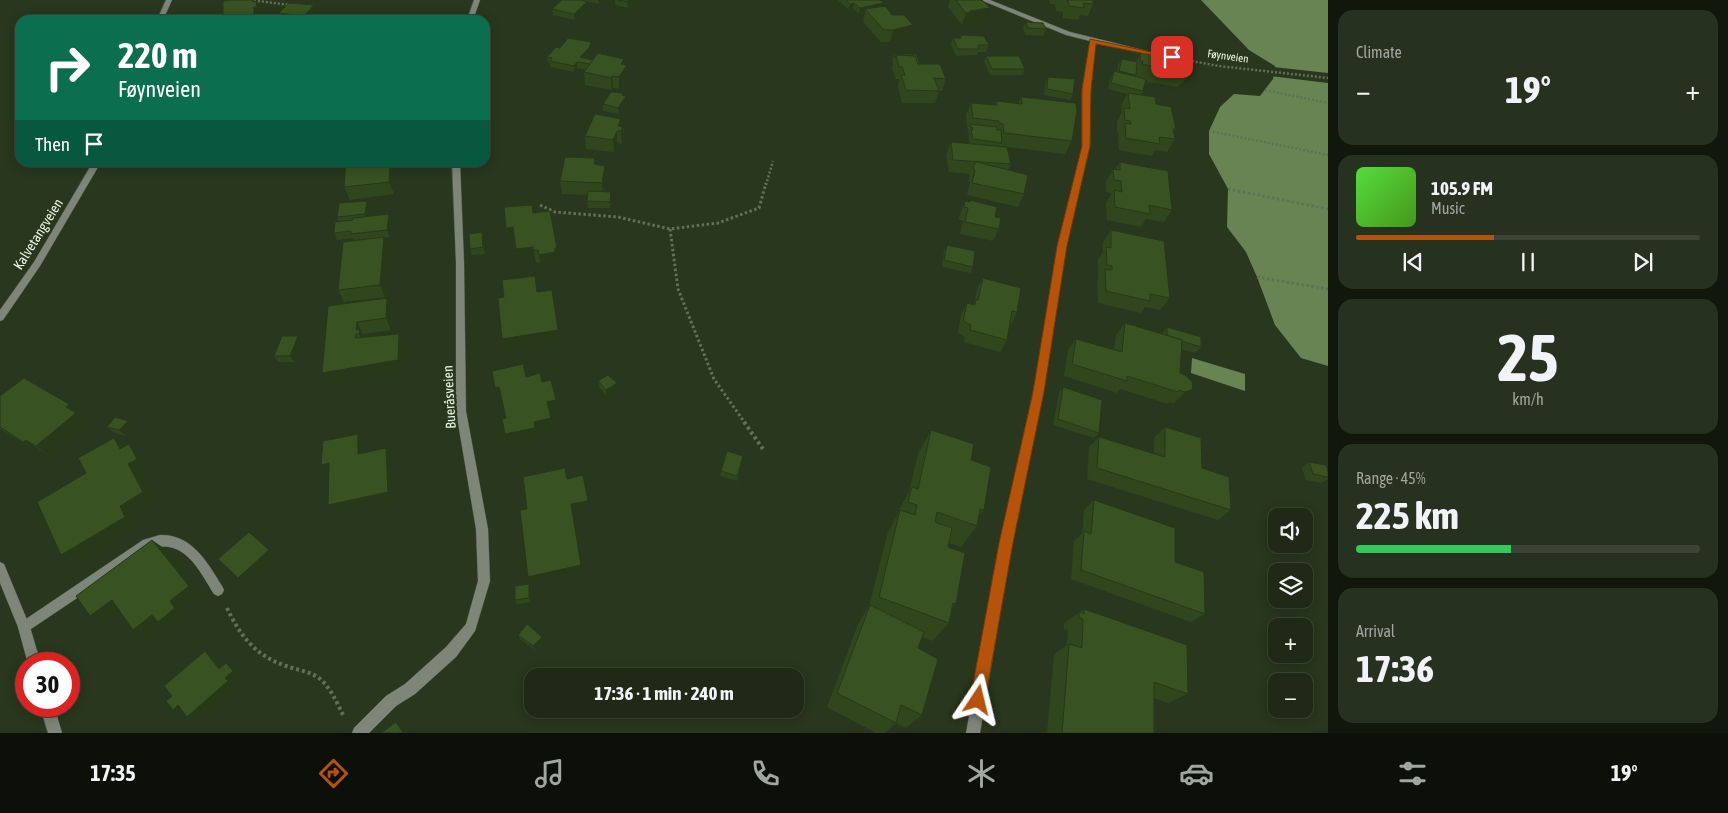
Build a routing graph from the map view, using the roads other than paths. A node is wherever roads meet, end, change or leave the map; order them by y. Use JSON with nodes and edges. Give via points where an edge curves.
{"nodes":[{"id":1,"x":169,"y":0,"type":"edge"},
{"id":2,"x":477,"y":0,"type":"edge"},
{"id":3,"x":984,"y":0,"type":"edge"},
{"id":4,"x":162,"y":15,"type":"edge"},
{"id":5,"x":472,"y":15,"type":"edge"},
{"id":6,"x":1093,"y":41,"type":"junction"},
{"id":7,"x":1172,"y":57,"type":"edge"},
{"id":8,"x":93,"y":167,"type":"edge"},
{"id":9,"x":456,"y":167,"type":"edge"},
{"id":10,"x":0,"y":317,"type":"edge"},
{"id":11,"x":0,"y":568,"type":"edge"},
{"id":12,"x":218,"y":590,"type":"road end"},
{"id":13,"x":24,"y":626,"type":"junction"},
{"id":14,"x":32,"y":652,"type":"edge"},
{"id":15,"x":50,"y":717,"type":"edge"},
{"id":16,"x":55,"y":733,"type":"edge"},
{"id":17,"x":359,"y":733,"type":"edge"},
{"id":18,"x":973,"y":733,"type":"edge"}],
"edges":[{"from":1,"to":4,"type":"street"},
{"from":2,"to":5,"type":"street"},
{"from":3,"to":6,"type":"street"},
{"from":6,"to":7,"type":"street"},
{"from":6,"to":18,"type":"street","via":[[1086,90],[1086,146],[1062,246],[1038,392],[1006,543]]},
{"from":8,"to":10,"type":"street","name":"Kalvetangveien","via":[[37,264]]},
{"from":9,"to":17,"type":"street","name":"Bueråsveien","via":[[461,410],[482,529],[484,581],[471,627],[451,652],[410,689],[391,701]]},
{"from":11,"to":13,"type":"street"},
{"from":12,"to":13,"type":"street","via":[[187,548],[180,542],[163,539],[147,544]]},
{"from":13,"to":14,"type":"street"},
{"from":15,"to":16,"type":"street"}]}
